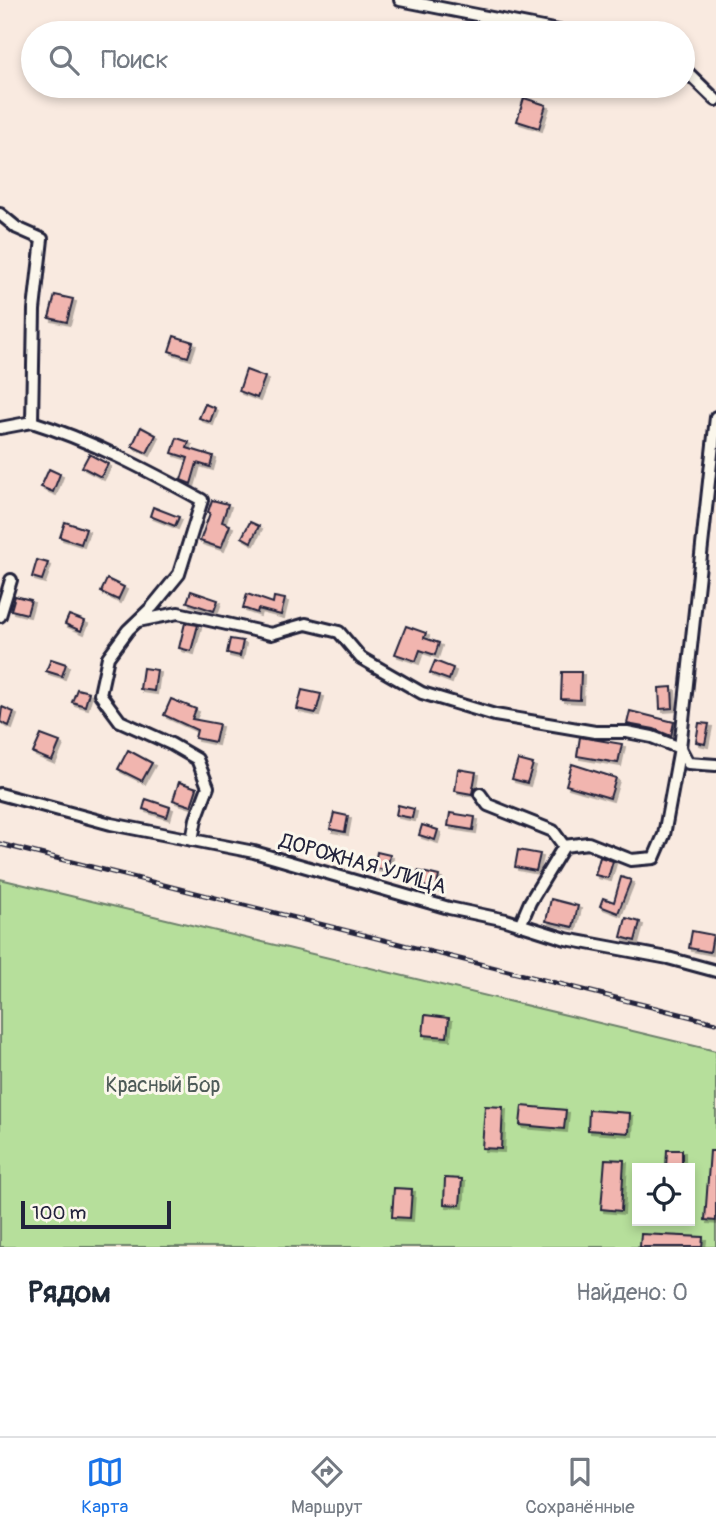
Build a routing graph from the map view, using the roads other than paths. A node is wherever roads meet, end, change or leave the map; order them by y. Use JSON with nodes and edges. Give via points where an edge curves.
{"nodes":[{"id":1,"x":400,"y":0,"type":"edge"},
{"id":2,"x":508,"y":21,"type":"edge"},
{"id":3,"x":695,"y":80,"type":"edge"},
{"id":4,"x":716,"y":100,"type":"edge"},
{"id":5,"x":0,"y":214,"type":"edge"},
{"id":6,"x":716,"y":417,"type":"edge"},
{"id":7,"x":32,"y":422,"type":"junction"},
{"id":8,"x":0,"y":428,"type":"edge"},
{"id":9,"x":712,"y":490,"type":"edge"},
{"id":10,"x":11,"y":580,"type":"dead end"},
{"id":11,"x":0,"y":616,"type":"edge"},
{"id":12,"x":138,"y":621,"type":"junction"},
{"id":13,"x":680,"y":748,"type":"junction"},
{"id":14,"x":716,"y":765,"type":"edge"},
{"id":15,"x":0,"y":794,"type":"edge"},
{"id":16,"x":480,"y":794,"type":"dead end"},
{"id":17,"x":192,"y":840,"type":"junction"},
{"id":18,"x":564,"y":846,"type":"junction"},
{"id":19,"x":520,"y":925,"type":"junction"},
{"id":20,"x":716,"y":971,"type":"edge"}],
"edges":[{"from":1,"to":2,"type":"street"},
{"from":3,"to":4,"type":"street"},
{"from":5,"to":7,"type":"street","via":[[42,239],[34,310]]},
{"from":6,"to":9,"type":"street"},
{"from":7,"to":8,"type":"street"},
{"from":7,"to":12,"type":"street","via":[[59,430],[202,500],[178,574]]},
{"from":9,"to":13,"type":"street"},
{"from":10,"to":11,"type":"street"},
{"from":12,"to":13,"type":"street","via":[[178,613],[271,634],[306,624],[339,632],[361,658],[422,693],[495,715],[595,733],[627,732]]},
{"from":12,"to":17,"type":"street","via":[[108,657],[100,695],[120,721],[197,759],[208,787]]},
{"from":13,"to":14,"type":"street","via":[[688,763]]},
{"from":13,"to":18,"type":"street","via":[[664,835],[654,858],[631,860],[588,843]]},
{"from":15,"to":17,"type":"street","name":"ДОРОЖНАЯ УЛИЦА"},
{"from":16,"to":18,"type":"street","via":[[488,805],[553,831]]},
{"from":17,"to":19,"type":"street","name":"ДОРОЖНАЯ УЛИЦА","via":[[254,852]]},
{"from":18,"to":19,"type":"street"},
{"from":19,"to":20,"type":"street","name":"ДОРОЖНАЯ УЛИЦА"}]}
